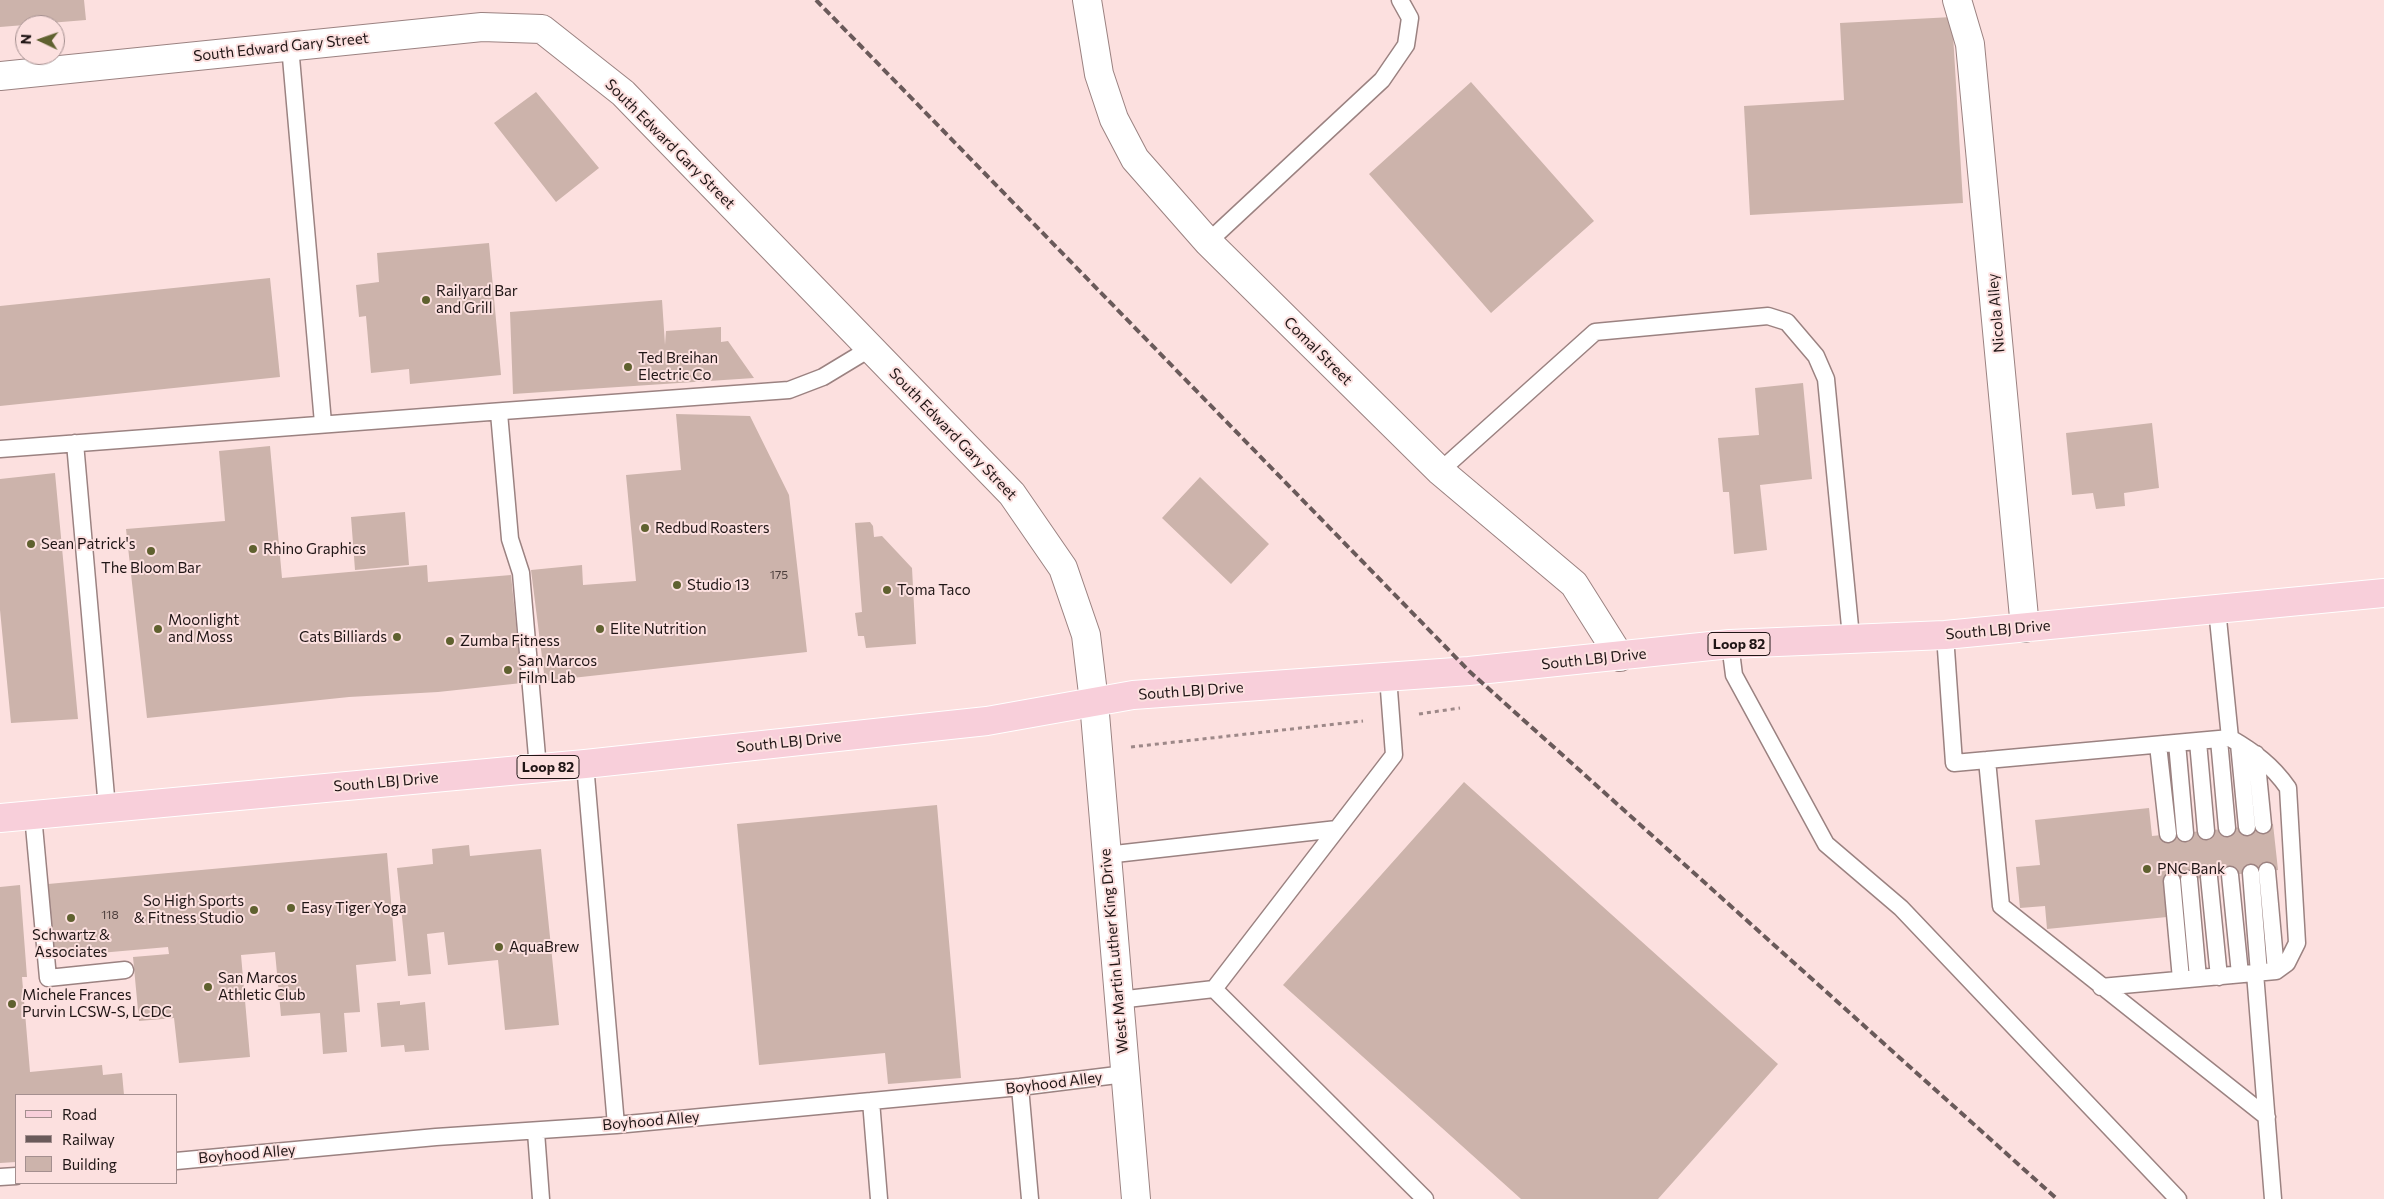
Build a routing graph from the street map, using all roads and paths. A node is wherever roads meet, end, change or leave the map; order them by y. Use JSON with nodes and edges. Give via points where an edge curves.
{"nodes":[{"id":1,"x":1087,"y":0,"type":"edge"},
{"id":2,"x":1400,"y":0,"type":"edge"},
{"id":3,"x":1957,"y":0,"type":"edge"},
{"id":4,"x":290,"y":46,"type":"junction"},
{"id":5,"x":0,"y":76,"type":"edge"},
{"id":6,"x":1208,"y":242,"type":"junction"},
{"id":7,"x":871,"y":348,"type":"junction"},
{"id":8,"x":499,"y":413,"type":"junction"},
{"id":9,"x":323,"y":423,"type":"junction"},
{"id":10,"x":75,"y":443,"type":"junction"},
{"id":11,"x":0,"y":449,"type":"edge"},
{"id":12,"x":1440,"y":471,"type":"junction"},
{"id":13,"x":2384,"y":593,"type":"edge"},
{"id":14,"x":2217,"y":609,"type":"junction"},
{"id":15,"x":2025,"y":628,"type":"junction"},
{"id":16,"x":1944,"y":635,"type":"junction"},
{"id":17,"x":1851,"y":637,"type":"junction"},
{"id":18,"x":1730,"y":644,"type":"junction"},
{"id":19,"x":1620,"y":657,"type":"junction"},
{"id":20,"x":1388,"y":677,"type":"junction"},
{"id":21,"x":1094,"y":702,"type":"junction"},
{"id":22,"x":2229,"y":741,"type":"junction"},
{"id":23,"x":2198,"y":742,"type":"junction"},
{"id":24,"x":2177,"y":743,"type":"junction"},
{"id":25,"x":2158,"y":745,"type":"junction"},
{"id":26,"x":2256,"y":754,"type":"junction"},
{"id":27,"x":1987,"y":760,"type":"junction"},
{"id":28,"x":585,"y":764,"type":"junction"},
{"id":29,"x":538,"y":768,"type":"junction"},
{"id":30,"x":107,"y":808,"type":"junction"},
{"id":31,"x":34,"y":815,"type":"junction"},
{"id":32,"x":0,"y":818,"type":"edge"},
{"id":33,"x":2226,"y":828,"type":"dead end"},
{"id":34,"x":1337,"y":829,"type":"junction"},
{"id":35,"x":2206,"y":831,"type":"dead end"},
{"id":36,"x":2185,"y":833,"type":"dead end"},
{"id":37,"x":2168,"y":834,"type":"dead end"},
{"id":38,"x":1106,"y":855,"type":"junction"},
{"id":39,"x":2230,"y":875,"type":"dead end"},
{"id":40,"x":2210,"y":877,"type":"dead end"},
{"id":41,"x":2189,"y":879,"type":"dead end"},
{"id":42,"x":2172,"y":881,"type":"dead end"},
{"id":43,"x":125,"y":970,"type":"dead end"},
{"id":44,"x":2276,"y":971,"type":"junction"},
{"id":45,"x":2251,"y":974,"type":"junction"},
{"id":46,"x":2219,"y":976,"type":"junction"},
{"id":47,"x":2198,"y":978,"type":"junction"},
{"id":48,"x":2181,"y":980,"type":"junction"},
{"id":49,"x":2102,"y":987,"type":"junction"},
{"id":50,"x":1214,"y":989,"type":"junction"},
{"id":51,"x":1118,"y":1000,"type":"junction"},
{"id":52,"x":1125,"y":1074,"type":"junction"},
{"id":53,"x":1020,"y":1087,"type":"junction"},
{"id":54,"x":871,"y":1100,"type":"junction"},
{"id":55,"x":2267,"y":1117,"type":"junction"},
{"id":56,"x":616,"y":1124,"type":"junction"},
{"id":57,"x":536,"y":1132,"type":"junction"},
{"id":58,"x":178,"y":1161,"type":"edge"},
{"id":59,"x":15,"y":1176,"type":"edge"},
{"id":60,"x":0,"y":1177,"type":"edge"},
{"id":61,"x":541,"y":1199,"type":"edge"},
{"id":62,"x":879,"y":1199,"type":"edge"},
{"id":63,"x":1030,"y":1199,"type":"edge"},
{"id":64,"x":1136,"y":1199,"type":"edge"},
{"id":65,"x":1425,"y":1199,"type":"edge"},
{"id":66,"x":2178,"y":1199,"type":"edge"},
{"id":67,"x":2273,"y":1199,"type":"edge"}],
"edges":[{"from":1,"to":6,"type":"street","name":"Comal Street","via":[[1100,74],[1114,119],[1135,159]]},
{"from":2,"to":6,"type":"lane","via":[[1410,18],[1406,45],[1382,80]]},
{"from":3,"to":15,"type":"street","name":"Nicola Alley","via":[[1970,44]]},
{"from":4,"to":5,"type":"street","name":"South Edward Gary Street"},
{"from":4,"to":7,"type":"street","name":"South Edward Gary Street","via":[[482,27],[542,29],[623,94]]},
{"from":4,"to":9,"type":"lane"},
{"from":6,"to":12,"type":"street","name":"Comal Street"},
{"from":7,"to":8,"type":"lane","via":[[823,377],[789,390]]},
{"from":7,"to":21,"type":"street","name":"South Edward Gary Street","via":[[1012,494],[1063,568],[1086,634]]},
{"from":8,"to":9,"type":"lane"},
{"from":8,"to":29,"type":"lane","via":[[510,540],[521,572]]},
{"from":9,"to":10,"type":"lane"},
{"from":10,"to":11,"type":"lane"},
{"from":10,"to":30,"type":"lane"},
{"from":12,"to":17,"type":"lane","via":[[1595,332],[1768,316],[1787,322],[1816,356],[1826,379]]},
{"from":12,"to":19,"type":"street","name":"Comal Street","via":[[1574,584]]},
{"from":13,"to":14,"type":"main road","name":"South LBJ Drive","number":"Loop 82"},
{"from":14,"to":15,"type":"main road","name":"South LBJ Drive","number":"Loop 82"},
{"from":14,"to":22,"type":"lane"},
{"from":15,"to":16,"type":"main road","name":"South LBJ Drive","number":"Loop 82"},
{"from":16,"to":17,"type":"main road","name":"South LBJ Drive","number":"Loop 82"},
{"from":16,"to":27,"type":"lane","via":[[1954,763]]},
{"from":17,"to":18,"type":"main road","name":"South LBJ Drive","number":"Loop 82"},
{"from":18,"to":19,"type":"main road","name":"South LBJ Drive","number":"Loop 82"},
{"from":18,"to":66,"type":"lane","via":[[1734,675],[1826,844],[1901,908]]},
{"from":19,"to":20,"type":"main road","name":"South LBJ Drive","number":"Loop 82"},
{"from":20,"to":21,"type":"main road","name":"South LBJ Drive","number":"Loop 82","via":[[1132,695]]},
{"from":20,"to":34,"type":"lane","via":[[1394,755]]},
{"from":21,"to":28,"type":"main road","name":"South LBJ Drive","number":"Loop 82","via":[[987,721]]},
{"from":21,"to":38,"type":"street","name":"West Martin Luther King Drive"},
{"from":22,"to":23,"type":"lane"},
{"from":22,"to":26,"type":"lane"},
{"from":22,"to":26,"type":"lane","via":[[2255,826]]},
{"from":22,"to":33,"type":"lane"},
{"from":23,"to":24,"type":"lane"},
{"from":23,"to":35,"type":"lane"},
{"from":24,"to":25,"type":"lane"},
{"from":24,"to":36,"type":"lane"},
{"from":25,"to":27,"type":"lane"},
{"from":25,"to":37,"type":"lane"},
{"from":26,"to":44,"type":"lane","via":[[2276,770],[2288,788],[2297,943],[2287,962]]},
{"from":27,"to":49,"type":"lane","via":[[2001,906]]},
{"from":28,"to":29,"type":"main road","name":"South LBJ Drive","number":"Loop 82"},
{"from":28,"to":56,"type":"lane"},
{"from":29,"to":30,"type":"main road","name":"South LBJ Drive","number":"Loop 82"},
{"from":30,"to":31,"type":"main road","name":"South LBJ Drive","number":"Loop 82"},
{"from":31,"to":32,"type":"main road","name":"South LBJ Drive","number":"Loop 82"},
{"from":31,"to":43,"type":"lane","via":[[48,978]]},
{"from":34,"to":38,"type":"lane"},
{"from":34,"to":50,"type":"lane"},
{"from":38,"to":51,"type":"street","name":"West Martin Luther King Drive"},
{"from":39,"to":45,"type":"lane"},
{"from":40,"to":46,"type":"lane"},
{"from":41,"to":47,"type":"lane"},
{"from":42,"to":48,"type":"lane"},
{"from":44,"to":45,"type":"lane"},
{"from":44,"to":45,"type":"lane","via":[[2259,872]]},
{"from":45,"to":46,"type":"lane"},
{"from":45,"to":55,"type":"lane"},
{"from":46,"to":47,"type":"lane"},
{"from":47,"to":48,"type":"lane"},
{"from":48,"to":49,"type":"lane"},
{"from":49,"to":55,"type":"lane"},
{"from":50,"to":51,"type":"lane"},
{"from":50,"to":65,"type":"lane"},
{"from":51,"to":52,"type":"street","name":"West Martin Luther King Drive"},
{"from":52,"to":53,"type":"lane","name":"Boyhood Alley"},
{"from":52,"to":64,"type":"street","name":"West Martin Luther King Drive"},
{"from":53,"to":54,"type":"lane","name":"Boyhood Alley"},
{"from":53,"to":63,"type":"lane"},
{"from":54,"to":56,"type":"lane","name":"Boyhood Alley"},
{"from":54,"to":62,"type":"lane"},
{"from":55,"to":67,"type":"lane"},
{"from":56,"to":57,"type":"lane","name":"Boyhood Alley"},
{"from":57,"to":58,"type":"lane","name":"Boyhood Alley","via":[[436,1137]]},
{"from":57,"to":61,"type":"lane"},
{"from":59,"to":60,"type":"lane"}]}
